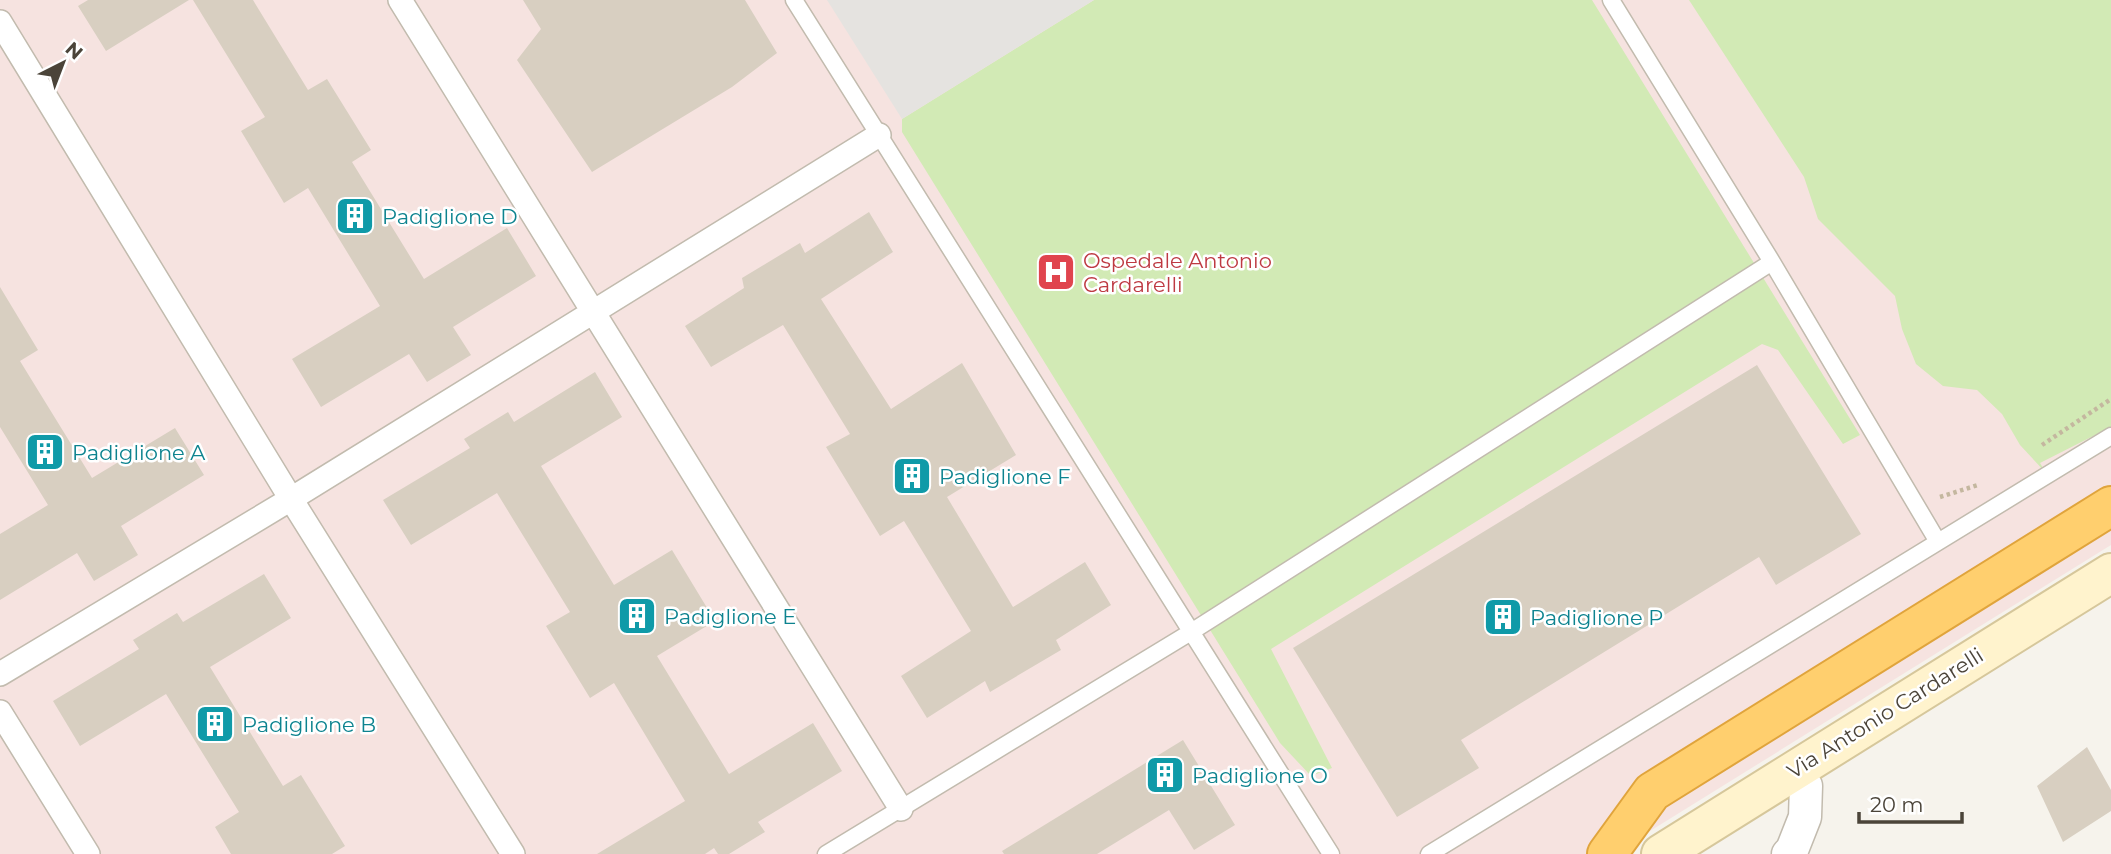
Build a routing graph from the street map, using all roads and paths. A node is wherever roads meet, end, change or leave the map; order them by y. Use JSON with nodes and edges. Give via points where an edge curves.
{"nodes":[{"id":1,"x":400,"y":0,"type":"edge"},
{"id":2,"x":794,"y":0,"type":"edge"},
{"id":3,"x":1611,"y":0,"type":"edge"},
{"id":4,"x":0,"y":22,"type":"edge"},
{"id":5,"x":879,"y":135,"type":"junction"},
{"id":6,"x":1772,"y":262,"type":"junction"},
{"id":7,"x":593,"y":313,"type":"junction"},
{"id":8,"x":2111,"y":399,"type":"edge"},
{"id":9,"x":2111,"y":436,"type":"edge"},
{"id":10,"x":2042,"y":445,"type":"dead end"},
{"id":11,"x":1984,"y":484,"type":"dead end"},
{"id":12,"x":291,"y":499,"type":"junction"},
{"id":13,"x":1916,"y":503,"type":"junction"},
{"id":14,"x":2111,"y":506,"type":"edge"},
{"id":15,"x":1938,"y":542,"type":"junction"},
{"id":16,"x":2111,"y":573,"type":"edge"},
{"id":17,"x":2111,"y":604,"type":"edge"},
{"id":18,"x":1191,"y":632,"type":"junction"},
{"id":19,"x":0,"y":674,"type":"edge"},
{"id":20,"x":0,"y":712,"type":"edge"},
{"id":21,"x":1806,"y":786,"type":"junction"},
{"id":22,"x":901,"y":809,"type":"junction"},
{"id":23,"x":88,"y":854,"type":"edge"},
{"id":24,"x":513,"y":854,"type":"edge"},
{"id":25,"x":826,"y":854,"type":"edge"},
{"id":26,"x":1331,"y":854,"type":"edge"},
{"id":27,"x":1429,"y":854,"type":"edge"},
{"id":28,"x":1607,"y":854,"type":"edge"},
{"id":29,"x":1661,"y":854,"type":"edge"},
{"id":30,"x":1695,"y":854,"type":"edge"},
{"id":31,"x":1788,"y":854,"type":"edge"}],
"edges":[{"from":1,"to":7,"type":"street"},
{"from":2,"to":5,"type":"lane"},
{"from":3,"to":6,"type":"lane"},
{"from":4,"to":12,"type":"street"},
{"from":5,"to":7,"type":"street"},
{"from":5,"to":18,"type":"lane"},
{"from":6,"to":13,"type":"lane"},
{"from":6,"to":18,"type":"lane"},
{"from":7,"to":12,"type":"street"},
{"from":7,"to":22,"type":"street"},
{"from":8,"to":10,"type":"path"},
{"from":9,"to":15,"type":"lane"},
{"from":11,"to":13,"type":"path"},
{"from":12,"to":19,"type":"street"},
{"from":12,"to":24,"type":"street"},
{"from":13,"to":15,"type":"lane"},
{"from":14,"to":28,"type":"highway","via":[[1652,792]]},
{"from":15,"to":27,"type":"lane"},
{"from":16,"to":29,"type":"main road","name":"Via Antonio Cardarelli"},
{"from":17,"to":21,"type":"main road","name":"Via Antonio Cardarelli"},
{"from":18,"to":22,"type":"lane"},
{"from":18,"to":26,"type":"lane"},
{"from":20,"to":23,"type":"street"},
{"from":21,"to":30,"type":"main road","name":"Via Antonio Cardarelli"},
{"from":21,"to":31,"type":"street","via":[[1805,817]]},
{"from":22,"to":25,"type":"lane"}]}
